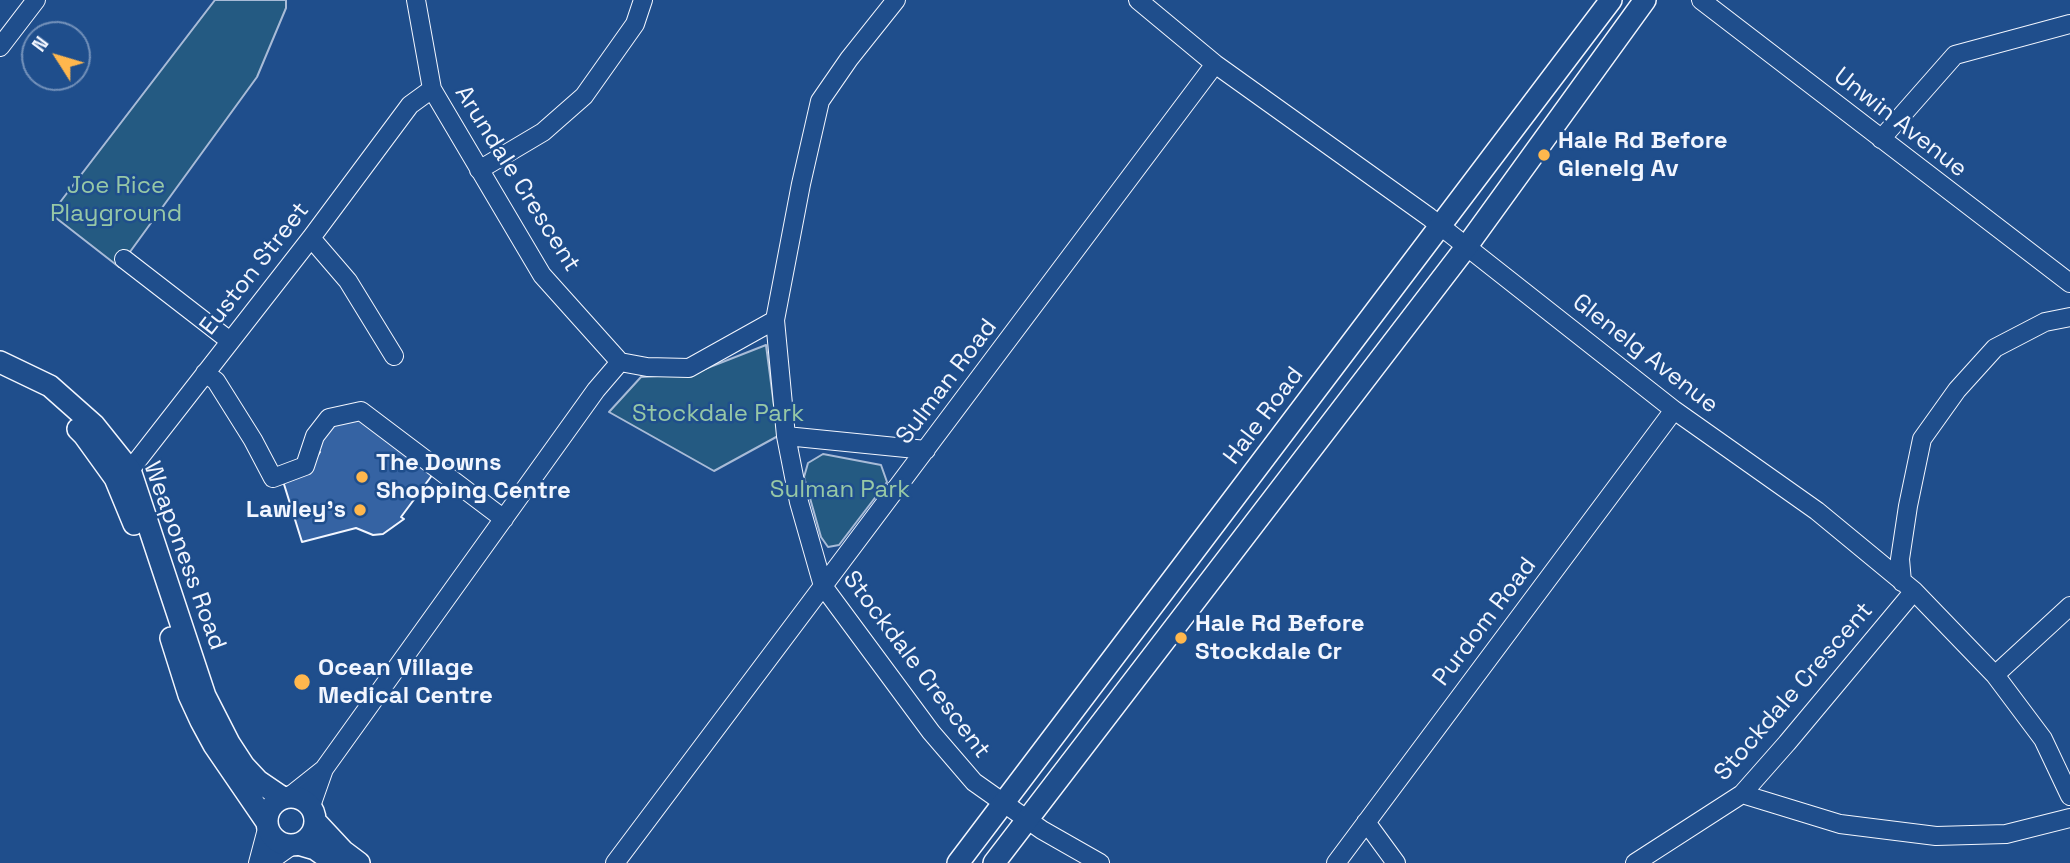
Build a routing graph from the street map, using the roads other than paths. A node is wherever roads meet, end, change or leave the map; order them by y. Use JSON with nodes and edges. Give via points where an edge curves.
{"nodes":[{"id":1,"x":36,"y":0,"type":"edge"},
{"id":2,"x":416,"y":0,"type":"edge"},
{"id":3,"x":643,"y":0,"type":"edge"},
{"id":4,"x":896,"y":0,"type":"edge"},
{"id":5,"x":1138,"y":0,"type":"edge"},
{"id":6,"x":1611,"y":0,"type":"edge"},
{"id":7,"x":1645,"y":0,"type":"edge"},
{"id":8,"x":1701,"y":0,"type":"edge"},
{"id":9,"x":2070,"y":24,"type":"edge"},
{"id":10,"x":0,"y":47,"type":"edge"},
{"id":11,"x":1216,"y":64,"type":"junction"},
{"id":12,"x":432,"y":89,"type":"junction"},
{"id":13,"x":1881,"y":139,"type":"junction"},
{"id":14,"x":479,"y":170,"type":"junction"},
{"id":15,"x":1440,"y":226,"type":"junction"},
{"id":16,"x":311,"y":238,"type":"junction"},
{"id":17,"x":1467,"y":246,"type":"junction"},
{"id":18,"x":124,"y":259,"type":"dead end"},
{"id":19,"x":2070,"y":284,"type":"edge"},
{"id":20,"x":2070,"y":317,"type":"edge"},
{"id":21,"x":775,"y":320,"type":"junction"},
{"id":22,"x":230,"y":341,"type":"junction"},
{"id":23,"x":394,"y":356,"type":"dead end"},
{"id":24,"x":0,"y":362,"type":"edge"},
{"id":25,"x":620,"y":362,"type":"junction"},
{"id":26,"x":205,"y":373,"type":"junction"},
{"id":27,"x":0,"y":378,"type":"edge"},
{"id":28,"x":1674,"y":410,"type":"junction"},
{"id":29,"x":786,"y":436,"type":"junction"},
{"id":30,"x":926,"y":450,"type":"junction"},
{"id":31,"x":122,"y":474,"type":"junction"},
{"id":32,"x":504,"y":519,"type":"junction"},
{"id":33,"x":822,"y":586,"type":"junction"},
{"id":34,"x":1908,"y":586,"type":"junction"},
{"id":35,"x":2070,"y":606,"type":"edge"},
{"id":36,"x":1995,"y":675,"type":"junction"},
{"id":37,"x":324,"y":769,"type":"junction"},
{"id":38,"x":1742,"y":794,"type":"junction"},
{"id":39,"x":2070,"y":796,"type":"edge"},
{"id":40,"x":287,"y":797,"type":"junction"},
{"id":41,"x":1003,"y":803,"type":"junction"},
{"id":42,"x":313,"y":813,"type":"junction"},
{"id":43,"x":2070,"y":818,"type":"edge"},
{"id":44,"x":1027,"y":819,"type":"junction"},
{"id":45,"x":1366,"y":822,"type":"junction"},
{"id":46,"x":267,"y":825,"type":"junction"},
{"id":47,"x":294,"y":845,"type":"junction"},
{"id":48,"x":258,"y":863,"type":"edge"},
{"id":49,"x":267,"y":863,"type":"edge"},
{"id":50,"x":335,"y":863,"type":"edge"},
{"id":51,"x":359,"y":863,"type":"edge"},
{"id":52,"x":615,"y":863,"type":"edge"},
{"id":53,"x":958,"y":863,"type":"edge"},
{"id":54,"x":994,"y":863,"type":"edge"},
{"id":55,"x":1100,"y":863,"type":"edge"},
{"id":56,"x":1336,"y":863,"type":"edge"},
{"id":57,"x":1396,"y":863,"type":"edge"},
{"id":58,"x":1635,"y":863,"type":"edge"}],
"edges":[{"from":1,"to":10,"type":"street"},
{"from":2,"to":12,"type":"street","name":"Arundale Crescent"},
{"from":3,"to":14,"type":"street","via":[[635,24],[584,96],[543,132]]},
{"from":4,"to":21,"type":"street","name":"Stockdale Crescent","via":[[820,101]]},
{"from":5,"to":11,"type":"street","name":"Glenelg Avenue"},
{"from":6,"to":15,"type":"main road","name":"Hale Road"},
{"from":7,"to":17,"type":"main road"},
{"from":8,"to":13,"type":"street","name":"Unwin Avenue"},
{"from":9,"to":13,"type":"street","via":[[1955,55]]},
{"from":11,"to":15,"type":"street","name":"Glenelg Avenue"},
{"from":11,"to":30,"type":"street","name":"Sulman Road"},
{"from":12,"to":14,"type":"street","name":"Arundale Crescent"},
{"from":12,"to":16,"type":"street","name":"Euston Street","via":[[411,105]]},
{"from":13,"to":19,"type":"street","name":"Unwin Avenue"},
{"from":14,"to":25,"type":"street","name":"Arundale Crescent","via":[[542,275]]},
{"from":15,"to":17,"type":"street","name":"Glenelg Avenue"},
{"from":15,"to":41,"type":"main road","name":"Hale Road"},
{"from":16,"to":22,"type":"street","name":"Euston Street"},
{"from":16,"to":23,"type":"street","via":[[348,281]]},
{"from":17,"to":28,"type":"street","name":"Glenelg Avenue"},
{"from":17,"to":44,"type":"main road"},
{"from":18,"to":22,"type":"street"},
{"from":20,"to":34,"type":"street","via":[[2045,322],[1996,348],[1957,390],[1922,439],[1900,558]]},
{"from":21,"to":25,"type":"street","via":[[689,368]]},
{"from":21,"to":29,"type":"street","name":"Stockdale Crescent"},
{"from":22,"to":26,"type":"street","name":"Euston Street"},
{"from":24,"to":31,"type":"main road","name":"Weaponess Road","via":[[50,386],[94,425]]},
{"from":25,"to":32,"type":"street"},
{"from":26,"to":31,"type":"street","name":"Euston Street"},
{"from":26,"to":32,"type":"street","via":[[216,381],[273,478],[305,466],[315,436],[329,418],[361,411]]},
{"from":27,"to":31,"type":"main road","name":"Weaponess Road","via":[[42,397]]},
{"from":28,"to":34,"type":"street","name":"Glenelg Avenue","via":[[1817,511]]},
{"from":28,"to":45,"type":"street","name":"Purdom Road"},
{"from":29,"to":30,"type":"street"},
{"from":29,"to":33,"type":"street","name":"Stockdale Crescent"},
{"from":30,"to":33,"type":"street","name":"Sulman Road"},
{"from":31,"to":40,"type":"main road","name":"Weaponess Road","via":[[205,696],[229,743],[258,781]]},
{"from":31,"to":46,"type":"main road","name":"Weaponess Road","via":[[129,510],[189,695],[214,745]]},
{"from":32,"to":37,"type":"street"},
{"from":33,"to":41,"type":"street","name":"Stockdale Crescent","via":[[931,732],[974,782]]},
{"from":33,"to":52,"type":"street","name":"Sulman Road"},
{"from":34,"to":36,"type":"street","name":"Glenelg Avenue"},
{"from":34,"to":38,"type":"street","name":"Stockdale Crescent"},
{"from":35,"to":36,"type":"street"},
{"from":36,"to":39,"type":"street","name":"Glenelg Avenue","via":[[2043,739]]},
{"from":37,"to":40,"type":"street"},
{"from":37,"to":42,"type":"street"},
{"from":38,"to":43,"type":"street","via":[[1840,824],[1936,836],[2006,834]]},
{"from":38,"to":58,"type":"street","name":"Stockdale Crescent"},
{"from":40,"to":42,"type":"main road","via":[[298,797]]},
{"from":40,"to":46,"type":"main road","via":[[271,806]]},
{"from":41,"to":44,"type":"street","name":"Stockdale Crescent"},
{"from":41,"to":53,"type":"main road","name":"Hale Road"},
{"from":42,"to":47,"type":"main road","via":[[311,835]]},
{"from":42,"to":51,"type":"main road"},
{"from":44,"to":54,"type":"main road"},
{"from":44,"to":55,"type":"street","name":"Stockdale Crescent"},
{"from":45,"to":56,"type":"street","name":"Purdom Road"},
{"from":45,"to":57,"type":"street"},
{"from":46,"to":47,"type":"main road","via":[[276,841]]},
{"from":46,"to":48,"type":"street"},
{"from":47,"to":49,"type":"street"},
{"from":47,"to":50,"type":"main road","via":[[315,849]]}]}
